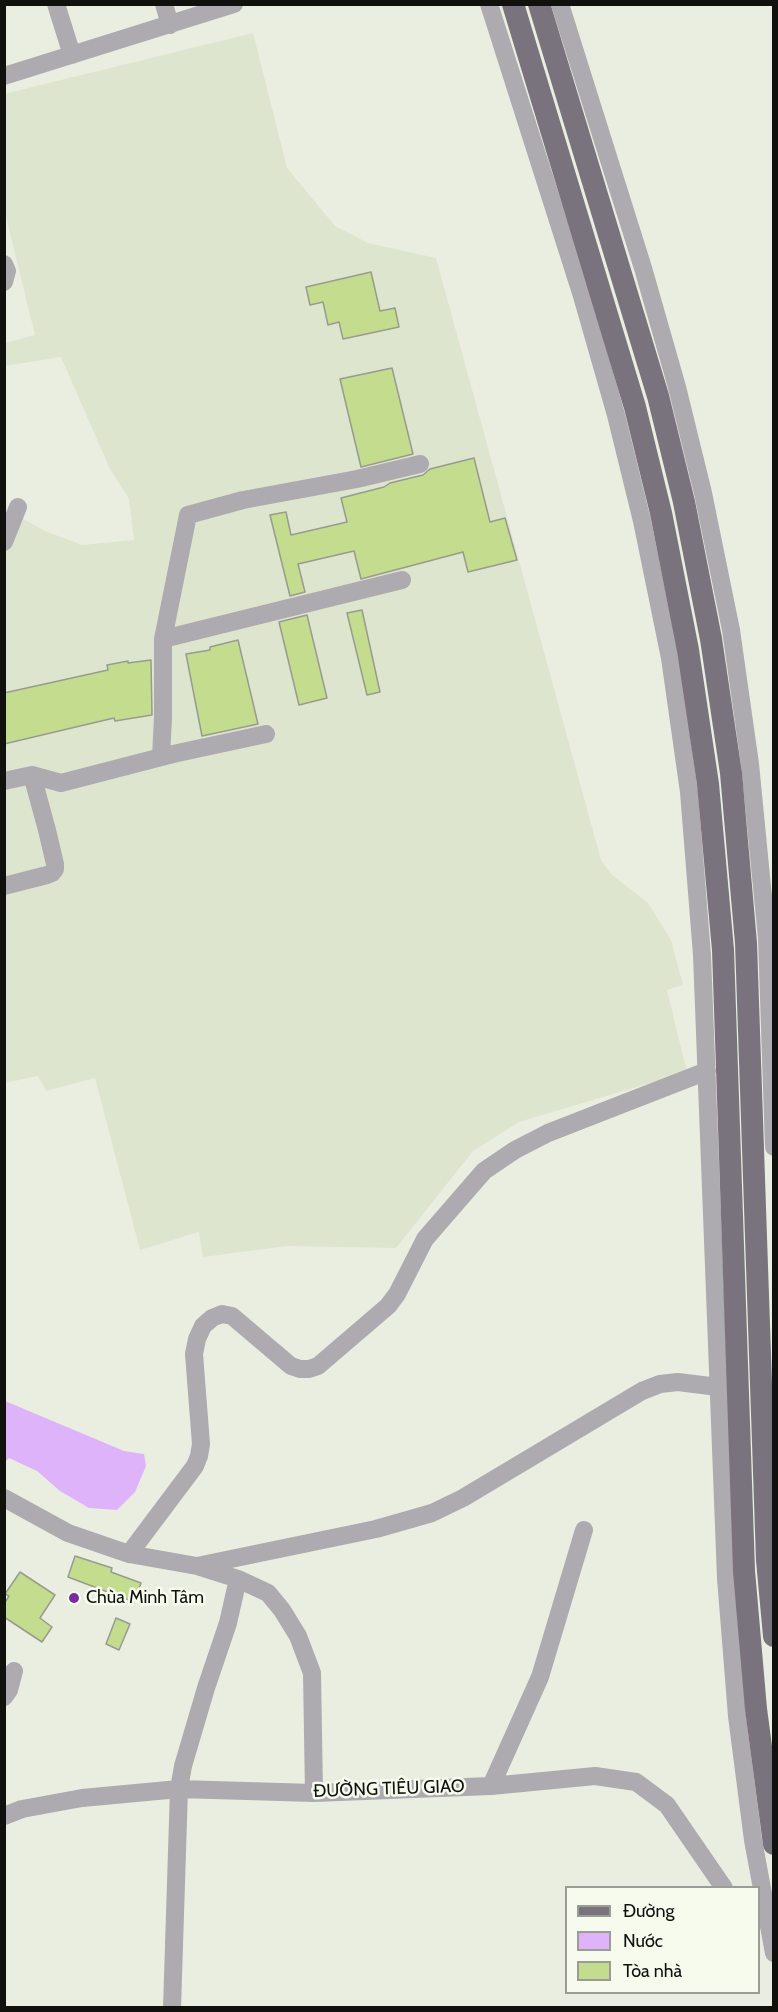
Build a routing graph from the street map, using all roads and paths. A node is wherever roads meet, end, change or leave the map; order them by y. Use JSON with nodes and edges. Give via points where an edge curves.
{"nodes":[{"id":1,"x":56,"y":4,"type":"edge"},
{"id":2,"x":164,"y":4,"type":"edge"},
{"id":3,"x":234,"y":4,"type":"edge"},
{"id":4,"x":489,"y":4,"type":"edge"},
{"id":5,"x":513,"y":4,"type":"edge"},
{"id":6,"x":539,"y":4,"type":"edge"},
{"id":7,"x":560,"y":4,"type":"edge"},
{"id":8,"x":170,"y":25,"type":"junction"},
{"id":9,"x":72,"y":55,"type":"junction"},
{"id":10,"x":4,"y":76,"type":"edge"},
{"id":11,"x":4,"y":264,"type":"edge"},
{"id":12,"x":4,"y":282,"type":"edge"},
{"id":13,"x":420,"y":464,"type":"dead end"},
{"id":14,"x":18,"y":507,"type":"dead end"},
{"id":15,"x":4,"y":542,"type":"edge"},
{"id":16,"x":402,"y":580,"type":"dead end"},
{"id":17,"x":163,"y":639,"type":"junction"},
{"id":18,"x":266,"y":734,"type":"dead end"},
{"id":19,"x":160,"y":757,"type":"junction"},
{"id":20,"x":32,"y":775,"type":"junction"},
{"id":21,"x":4,"y":781,"type":"edge"},
{"id":22,"x":4,"y":886,"type":"edge"},
{"id":23,"x":769,"y":924,"type":"edge"},
{"id":24,"x":707,"y":1071,"type":"junction"},
{"id":25,"x":774,"y":1147,"type":"edge"},
{"id":26,"x":718,"y":1387,"type":"junction"},
{"id":27,"x":730,"y":1439,"type":"junction"},
{"id":28,"x":768,"y":1439,"type":"edge"},
{"id":29,"x":4,"y":1498,"type":"edge"},
{"id":30,"x":584,"y":1530,"type":"dead end"},
{"id":31,"x":129,"y":1554,"type":"junction"},
{"id":32,"x":197,"y":1566,"type":"junction"},
{"id":33,"x":238,"y":1579,"type":"junction"},
{"id":34,"x":774,"y":1636,"type":"edge"},
{"id":35,"x":14,"y":1671,"type":"dead end"},
{"id":36,"x":4,"y":1697,"type":"edge"},
{"id":37,"x":491,"y":1786,"type":"junction"},
{"id":38,"x":178,"y":1789,"type":"junction"},
{"id":39,"x":314,"y":1793,"type":"junction"},
{"id":40,"x":4,"y":1816,"type":"edge"},
{"id":41,"x":774,"y":1844,"type":"edge"},
{"id":42,"x":723,"y":1886,"type":"edge"},
{"id":43,"x":760,"y":1938,"type":"edge"},
{"id":44,"x":774,"y":1953,"type":"edge"},
{"id":45,"x":774,"y":1958,"type":"edge"},
{"id":46,"x":172,"y":2007,"type":"edge"}],
"edges":[{"from":1,"to":9,"type":"street"},
{"from":2,"to":8,"type":"street"},
{"from":3,"to":8,"type":"street"},
{"from":4,"to":24,"type":"street","via":[[582,296],[647,544],[670,658],[689,792]]},
{"from":5,"to":27,"type":"main road","via":[[635,407],[688,650],[708,784],[723,950]]},
{"from":6,"to":28,"type":"main road","via":[[658,396],[711,639],[731,773],[746,943]]},
{"from":7,"to":23,"type":"street","via":[[662,333],[703,493],[731,630]]},
{"from":8,"to":9,"type":"street"},
{"from":9,"to":10,"type":"street"},
{"from":11,"to":12,"type":"street"},
{"from":13,"to":17,"type":"street","via":[[188,514]]},
{"from":14,"to":15,"type":"street"},
{"from":16,"to":17,"type":"street"},
{"from":17,"to":19,"type":"street"},
{"from":18,"to":19,"type":"street"},
{"from":19,"to":20,"type":"street","via":[[61,783]]},
{"from":20,"to":21,"type":"street"},
{"from":20,"to":22,"type":"street","via":[[55,869],[47,875]]},
{"from":23,"to":25,"type":"street"},
{"from":24,"to":26,"type":"street"},
{"from":24,"to":31,"type":"street","via":[[548,1133],[484,1171],[424,1239],[388,1306],[318,1366],[291,1366],[232,1317],[222,1314],[212,1318],[203,1326],[194,1354],[199,1456]]},
{"from":26,"to":27,"type":"street"},
{"from":26,"to":32,"type":"street","via":[[678,1382],[642,1391],[432,1513],[376,1529]]},
{"from":27,"to":28,"type":"main road"},
{"from":27,"to":41,"type":"main road","via":[[756,1709]]},
{"from":27,"to":44,"type":"street","via":[[726,1578],[736,1716]]},
{"from":28,"to":34,"type":"main road","via":[[767,1560]]},
{"from":29,"to":31,"type":"street","via":[[68,1533]]},
{"from":30,"to":37,"type":"street","via":[[540,1677]]},
{"from":31,"to":32,"type":"street"},
{"from":32,"to":33,"type":"street"},
{"from":33,"to":38,"type":"street"},
{"from":33,"to":39,"type":"street","via":[[268,1593],[282,1610],[298,1636],[312,1673]]},
{"from":35,"to":36,"type":"street"},
{"from":37,"to":39,"type":"street","name":"ĐƯỜNG TIÊU GIAO"},
{"from":37,"to":42,"type":"street","name":"ĐƯỜNG TIÊU GIAO","via":[[595,1776],[636,1782],[667,1805]]},
{"from":38,"to":39,"type":"street","name":"ĐƯỜNG TIÊU GIAO"},
{"from":38,"to":40,"type":"street","name":"ĐƯỜNG TIÊU GIAO","via":[[82,1798]]},
{"from":38,"to":46,"type":"street"},
{"from":43,"to":45,"type":"street"}]}
